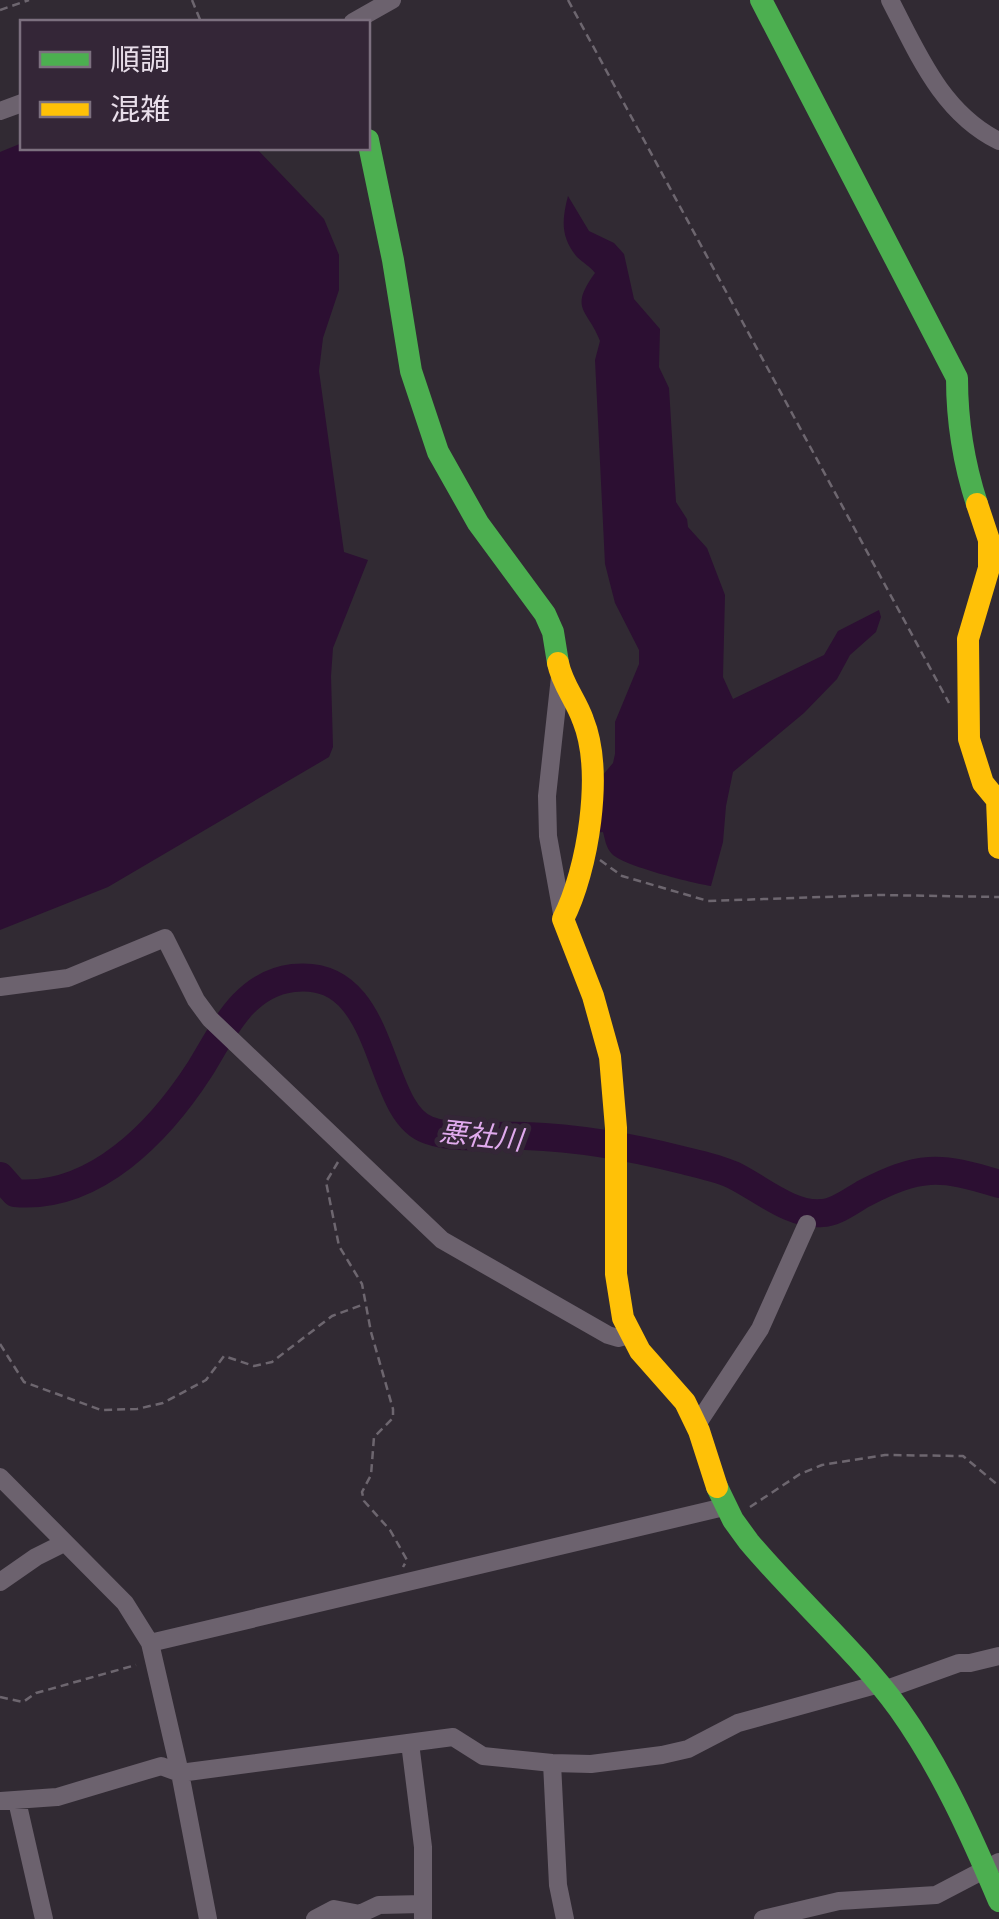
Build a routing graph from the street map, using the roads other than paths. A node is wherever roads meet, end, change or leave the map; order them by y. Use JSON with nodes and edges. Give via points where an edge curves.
{"nodes":[{"id":1,"x":392,"y":0,"type":"edge"},
{"id":2,"x":761,"y":0,"type":"edge"},
{"id":3,"x":890,"y":0,"type":"edge"},
{"id":4,"x":359,"y":15,"type":"edge"},
{"id":5,"x":999,"y":141,"type":"edge"},
{"id":6,"x":370,"y":150,"type":"edge"},
{"id":7,"x":560,"y":674,"type":"junction"},
{"id":8,"x":999,"y":848,"type":"edge"},
{"id":9,"x":563,"y":919,"type":"junction"},
{"id":10,"x":0,"y":987,"type":"edge"},
{"id":11,"x":808,"y":1224,"type":"dead end"},
{"id":12,"x":629,"y":1335,"type":"junction"},
{"id":13,"x":698,"y":1423,"type":"junction"},
{"id":14,"x":0,"y":1477,"type":"edge"},
{"id":15,"x":728,"y":1514,"type":"junction"},
{"id":16,"x":64,"y":1542,"type":"junction"},
{"id":17,"x":0,"y":1582,"type":"edge"},
{"id":18,"x":152,"y":1652,"type":"junction"},
{"id":19,"x":999,"y":1656,"type":"edge"},
{"id":20,"x":881,"y":1687,"type":"junction"},
{"id":21,"x":410,"y":1743,"type":"junction"},
{"id":22,"x":552,"y":1763,"type":"junction"},
{"id":23,"x":180,"y":1773,"type":"junction"},
{"id":24,"x":9,"y":1801,"type":"edge"},
{"id":25,"x":992,"y":1864,"type":"edge"},
{"id":26,"x":999,"y":1901,"type":"edge"},
{"id":27,"x":423,"y":1911,"type":"edge"},
{"id":28,"x":44,"y":1919,"type":"edge"},
{"id":29,"x":208,"y":1919,"type":"edge"},
{"id":30,"x":315,"y":1919,"type":"edge"},
{"id":31,"x":565,"y":1919,"type":"edge"},
{"id":32,"x":763,"y":1919,"type":"edge"}],
"edges":[{"from":1,"to":4,"type":"street"},
{"from":2,"to":8,"type":"street","via":[[957,378],[968,478],[989,540],[989,568],[968,639],[969,739],[983,783],[997,800]]},
{"from":3,"to":5,"type":"street","via":[[939,91]]},
{"from":6,"to":7,"type":"street","via":[[411,371],[438,452],[478,523],[545,614]]},
{"from":7,"to":9,"type":"street","via":[[547,796]]},
{"from":7,"to":9,"type":"street","via":[[585,722],[595,802]]},
{"from":9,"to":12,"type":"street","via":[[612,1073],[615,1278]]},
{"from":10,"to":12,"type":"street","via":[[68,978],[165,938],[210,1019],[442,1240],[608,1336]]},
{"from":11,"to":13,"type":"street","via":[[760,1330]]},
{"from":12,"to":13,"type":"street"},
{"from":13,"to":15,"type":"street"},
{"from":14,"to":16,"type":"street"},
{"from":15,"to":18,"type":"street","via":[[396,1586]]},
{"from":15,"to":20,"type":"street"},
{"from":16,"to":17,"type":"street"},
{"from":16,"to":18,"type":"street","via":[[125,1603]]},
{"from":18,"to":23,"type":"street"},
{"from":19,"to":20,"type":"street"},
{"from":20,"to":22,"type":"street","via":[[738,1723],[688,1749]]},
{"from":20,"to":25,"type":"street","via":[[924,1745]]},
{"from":21,"to":22,"type":"street","via":[[453,1737],[483,1756]]},
{"from":21,"to":23,"type":"street"},
{"from":21,"to":27,"type":"street"},
{"from":22,"to":31,"type":"street"},
{"from":23,"to":24,"type":"street","via":[[161,1766],[57,1797]]},
{"from":23,"to":29,"type":"street"},
{"from":24,"to":28,"type":"street"},
{"from":25,"to":26,"type":"street"},
{"from":25,"to":32,"type":"street","via":[[936,1895],[838,1901]]},
{"from":27,"to":30,"type":"street","via":[[379,1905],[360,1914],[334,1909]]}]}
